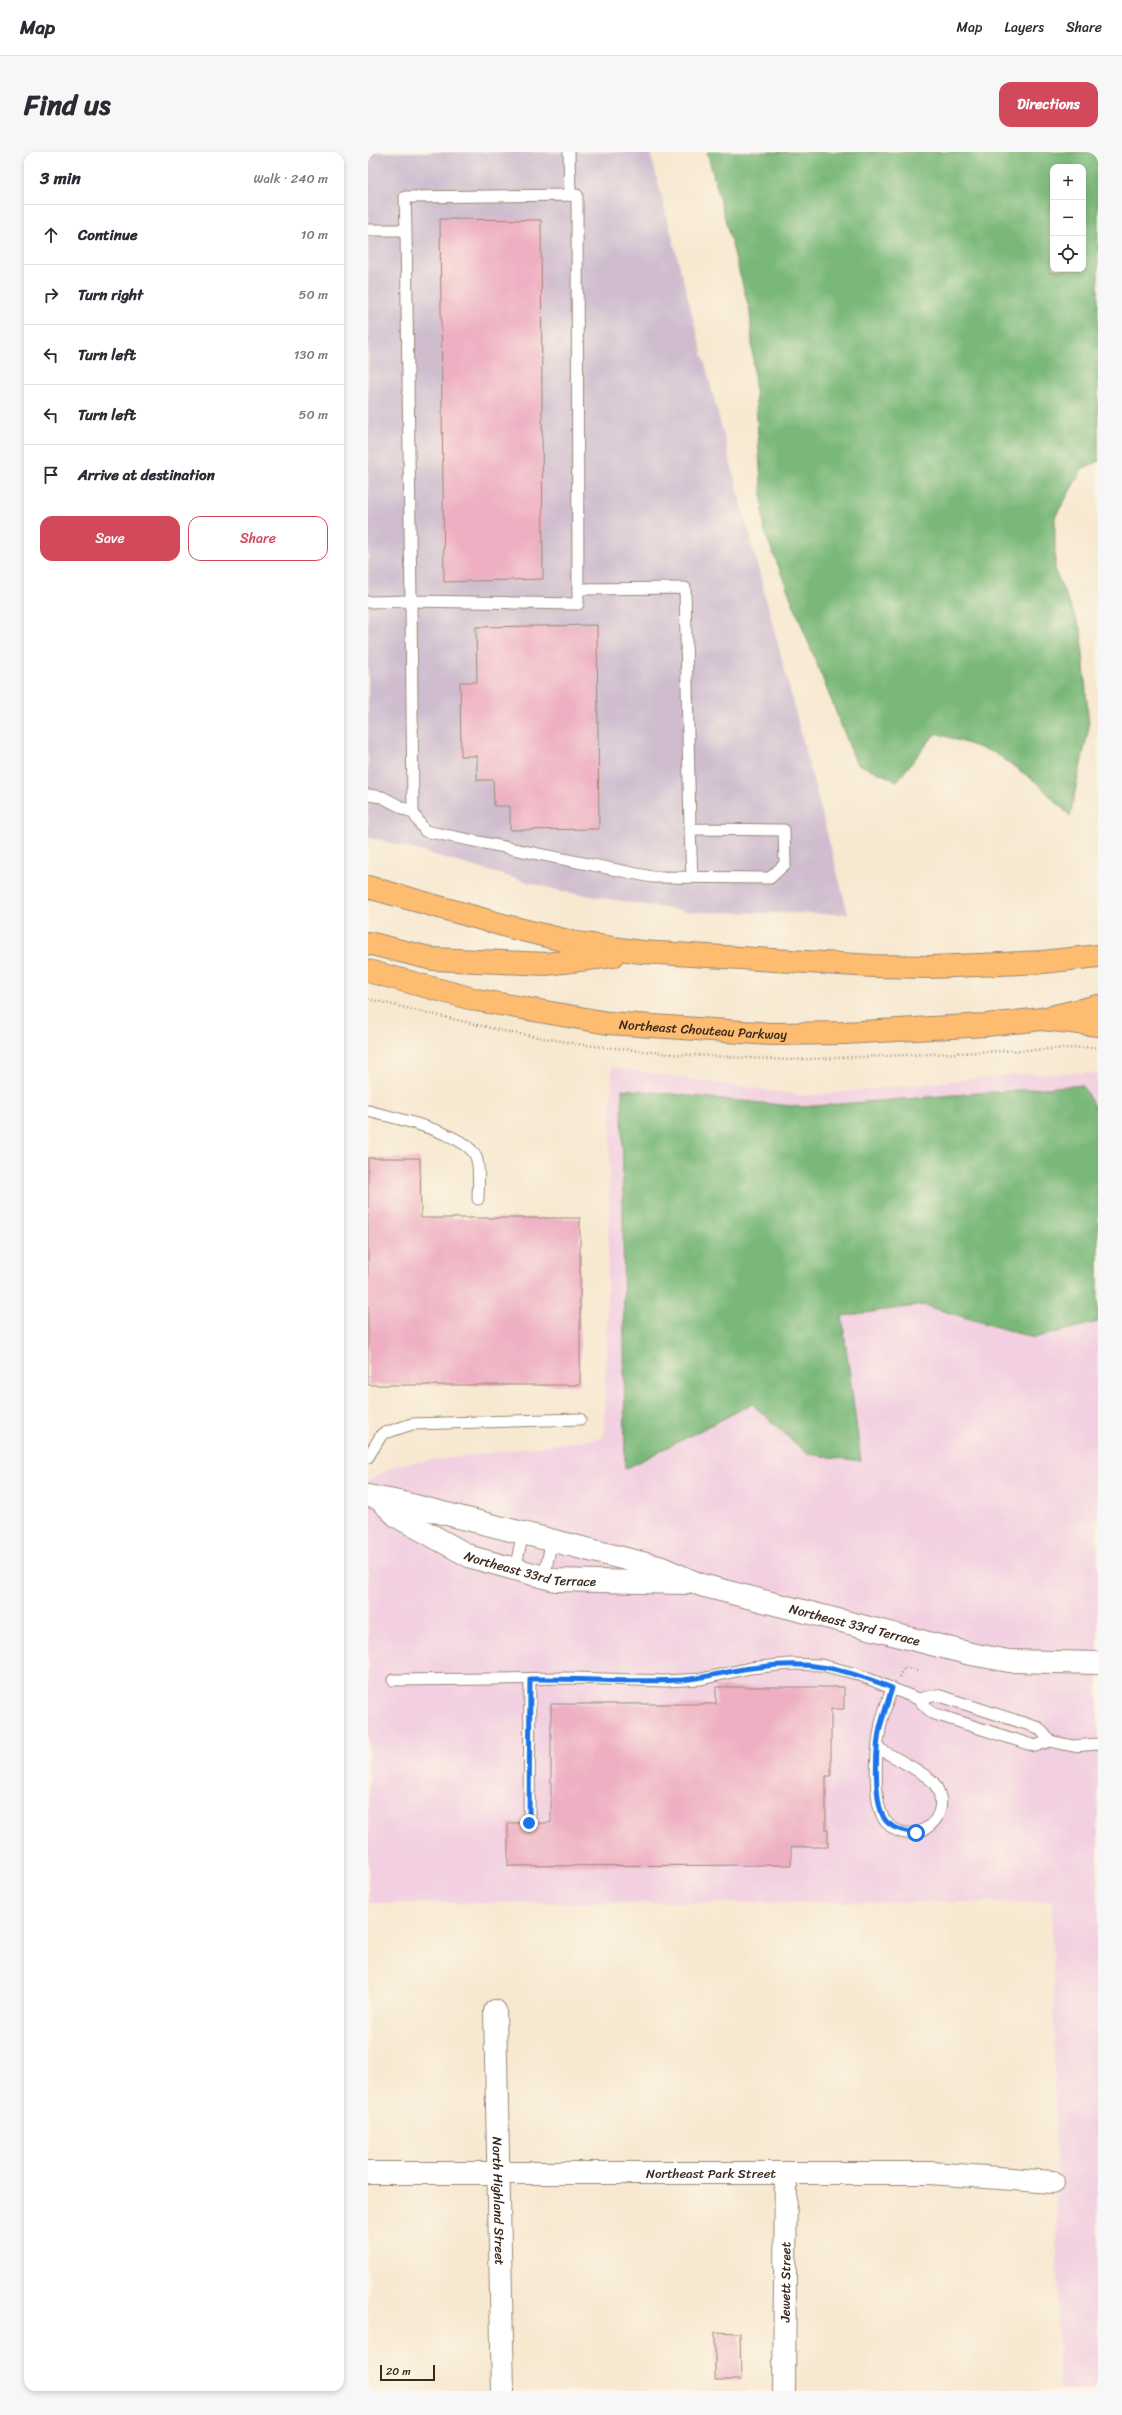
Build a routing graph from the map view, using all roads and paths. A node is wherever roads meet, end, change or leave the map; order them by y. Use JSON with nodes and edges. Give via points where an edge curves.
{"nodes":[{"id":1,"x":569,"y":152,"type":"edge"},
{"id":2,"x":570,"y":195,"type":"junction"},
{"id":3,"x":368,"y":230,"type":"edge"},
{"id":4,"x":406,"y":230,"type":"junction"},
{"id":5,"x":578,"y":589,"type":"junction"},
{"id":6,"x":411,"y":601,"type":"junction"},
{"id":7,"x":368,"y":602,"type":"edge"},
{"id":8,"x":368,"y":795,"type":"edge"},
{"id":9,"x":413,"y":813,"type":"junction"},
{"id":10,"x":690,"y":829,"type":"junction"},
{"id":11,"x":692,"y":877,"type":"junction"},
{"id":12,"x":368,"y":887,"type":"edge"},
{"id":13,"x":368,"y":943,"type":"edge"},
{"id":14,"x":642,"y":952,"type":"junction"},
{"id":15,"x":1098,"y":956,"type":"edge"},
{"id":16,"x":368,"y":970,"type":"edge"},
{"id":17,"x":1098,"y":1006,"type":"edge"},
{"id":18,"x":1042,"y":1019,"type":"junction"},
{"id":19,"x":1098,"y":1025,"type":"edge"},
{"id":20,"x":368,"y":1111,"type":"edge"},
{"id":21,"x":478,"y":1199,"type":"dead end"},
{"id":22,"x":580,"y":1419,"type":"dead end"},
{"id":23,"x":368,"y":1456,"type":"edge"},
{"id":24,"x":373,"y":1497,"type":"edge"},
{"id":25,"x":523,"y":1533,"type":"junction"},
{"id":26,"x":552,"y":1540,"type":"junction"},
{"id":27,"x":515,"y":1569,"type":"junction"},
{"id":28,"x":544,"y":1577,"type":"junction"},
{"id":29,"x":701,"y":1584,"type":"junction"},
{"id":30,"x":1098,"y":1662,"type":"edge"},
{"id":31,"x":918,"y":1671,"type":"dead end"},
{"id":32,"x":530,"y":1679,"type":"junction"},
{"id":33,"x":392,"y":1680,"type":"dead end"},
{"id":34,"x":892,"y":1688,"type":"junction"},
{"id":35,"x":918,"y":1699,"type":"junction"},
{"id":36,"x":1050,"y":1741,"type":"junction"},
{"id":37,"x":1098,"y":1744,"type":"edge"},
{"id":38,"x":878,"y":1748,"type":"junction"},
{"id":39,"x":529,"y":1823,"type":"dead end"},
{"id":40,"x":495,"y":2011,"type":"dead end"},
{"id":41,"x":368,"y":2173,"type":"edge"},
{"id":42,"x":497,"y":2173,"type":"junction"},
{"id":43,"x":786,"y":2173,"type":"junction"},
{"id":44,"x":1053,"y":2182,"type":"dead end"},
{"id":45,"x":503,"y":2391,"type":"edge"},
{"id":46,"x":784,"y":2391,"type":"edge"}],
"edges":[{"from":1,"to":2,"type":"lane"},
{"from":2,"to":4,"type":"lane","via":[[405,197]]},
{"from":2,"to":5,"type":"lane","via":[[577,195]]},
{"from":3,"to":4,"type":"lane"},
{"from":4,"to":6,"type":"lane"},
{"from":5,"to":6,"type":"lane","via":[[578,604]]},
{"from":5,"to":10,"type":"lane","via":[[685,588]]},
{"from":6,"to":7,"type":"lane"},
{"from":6,"to":9,"type":"lane"},
{"from":8,"to":9,"type":"lane","via":[[382,797]]},
{"from":9,"to":11,"type":"lane","via":[[425,831],[652,877]]},
{"from":10,"to":11,"type":"lane"},
{"from":10,"to":11,"type":"lane","via":[[784,830],[785,864],[770,878]]},
{"from":12,"to":14,"type":"main road","via":[[524,930],[576,942]]},
{"from":13,"to":14,"type":"main road","via":[[432,959],[546,964]]},
{"from":14,"to":15,"type":"main road","via":[[873,966],[977,966]]},
{"from":16,"to":18,"type":"main road","name":"Northeast Chouteau Parkway","via":[[477,1000],[616,1023],[793,1034],[917,1030]]},
{"from":17,"to":18,"type":"main road"},
{"from":18,"to":19,"type":"main road"},
{"from":20,"to":21,"type":"lane","via":[[460,1141],[477,1159]]},
{"from":22,"to":23,"type":"lane","via":[[412,1424],[382,1434]]},
{"from":24,"to":25,"type":"street","name":"Northeast 33rd Terrace"},
{"from":24,"to":27,"type":"street","name":"Northeast 33rd Terrace","via":[[398,1517],[470,1557]]},
{"from":25,"to":26,"type":"street","name":"Northeast 33rd Terrace"},
{"from":25,"to":27,"type":"lane"},
{"from":26,"to":28,"type":"lane"},
{"from":26,"to":29,"type":"street","name":"Northeast 33rd Terrace","via":[[662,1568]]},
{"from":27,"to":28,"type":"street","name":"Northeast 33rd Terrace"},
{"from":28,"to":29,"type":"street","name":"Northeast 33rd Terrace","via":[[555,1580]]},
{"from":29,"to":30,"type":"street","name":"Northeast 33rd Terrace","via":[[935,1646],[1009,1661]]},
{"from":31,"to":34,"type":"path","via":[[904,1667]]},
{"from":32,"to":33,"type":"lane"},
{"from":32,"to":34,"type":"lane","via":[[687,1680],[750,1668],[790,1664],[821,1665],[857,1674]]},
{"from":32,"to":39,"type":"lane"},
{"from":34,"to":35,"type":"lane"},
{"from":34,"to":38,"type":"lane","via":[[880,1728]]},
{"from":35,"to":36,"type":"lane","via":[[937,1695],[1039,1728]]},
{"from":35,"to":36,"type":"lane","via":[[932,1713],[1035,1746]]},
{"from":36,"to":37,"type":"lane","via":[[1073,1746]]},
{"from":38,"to":38,"type":"lane","via":[[876,1767],[879,1807],[886,1822],[899,1831],[916,1833],[929,1828],[940,1816],[940,1797],[932,1781]]},
{"from":40,"to":42,"type":"street","name":"North Highland Street"},
{"from":41,"to":42,"type":"street","name":"Northeast Park Street"},
{"from":42,"to":43,"type":"street","name":"Northeast Park Street"},
{"from":42,"to":45,"type":"street","name":"North Highland Street"},
{"from":43,"to":44,"type":"street","name":"Northeast Park Street","via":[[930,2174]]},
{"from":43,"to":46,"type":"street","name":"Jewett Street"}]}
